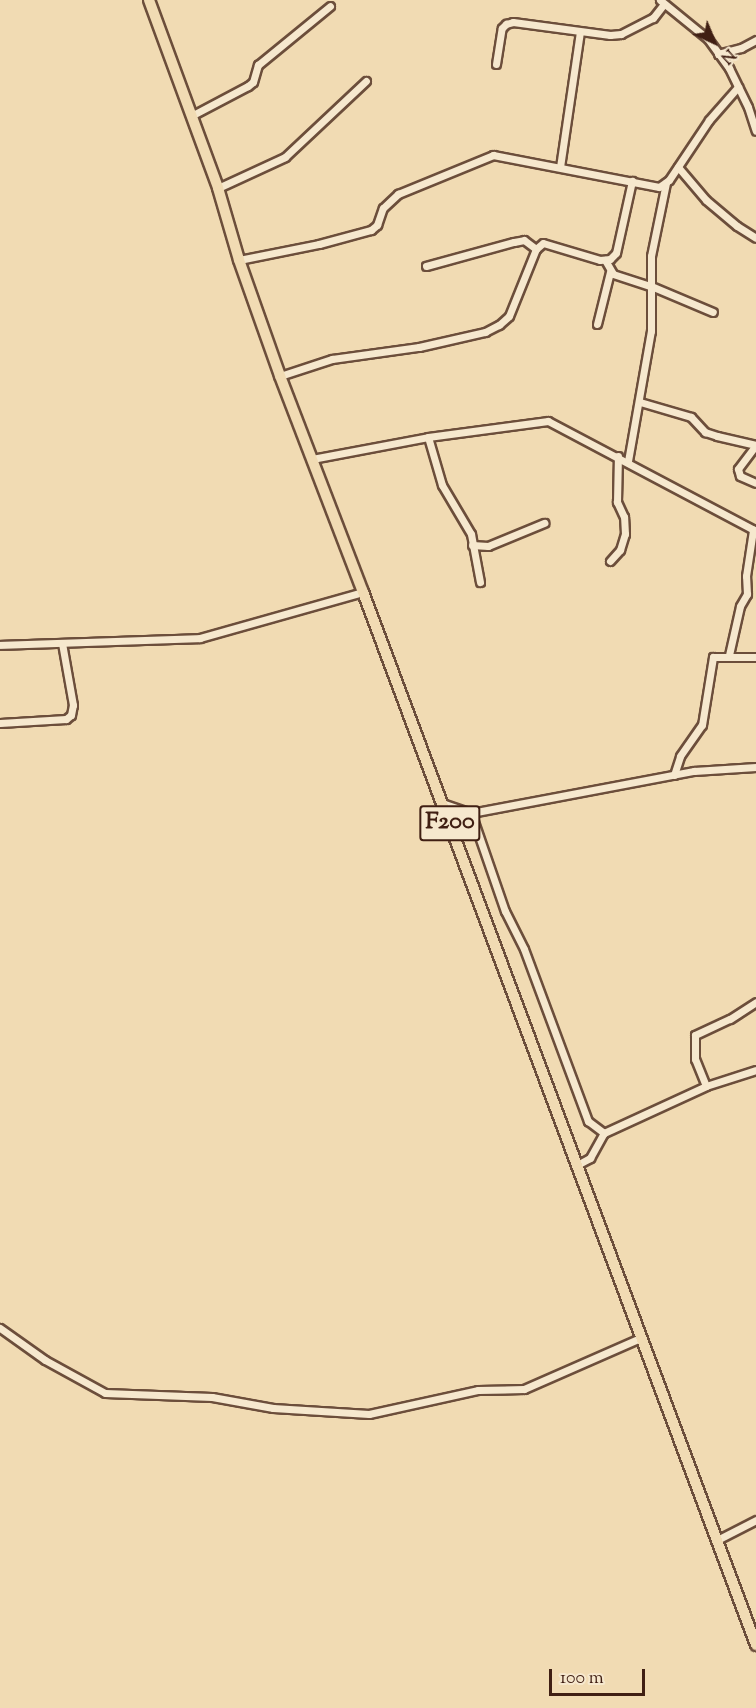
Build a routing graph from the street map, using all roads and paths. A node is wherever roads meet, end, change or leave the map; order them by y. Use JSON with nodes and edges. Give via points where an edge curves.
{"nodes":[{"id":1,"x":149,"y":0,"type":"edge"},
{"id":2,"x":662,"y":2,"type":"edge"},
{"id":3,"x":330,"y":6,"type":"dead end"},
{"id":4,"x":580,"y":32,"type":"junction"},
{"id":5,"x":756,"y":40,"type":"edge"},
{"id":6,"x":718,"y":54,"type":"junction"},
{"id":7,"x":496,"y":64,"type":"dead end"},
{"id":8,"x":366,"y":81,"type":"dead end"},
{"id":9,"x":738,"y":87,"type":"junction"},
{"id":10,"x":191,"y":116,"type":"junction"},
{"id":11,"x":756,"y":131,"type":"edge"},
{"id":12,"x":560,"y":167,"type":"junction"},
{"id":13,"x":678,"y":167,"type":"junction"},
{"id":14,"x":632,"y":181,"type":"junction"},
{"id":15,"x":666,"y":183,"type":"junction"},
{"id":16,"x":218,"y":188,"type":"junction"},
{"id":17,"x":756,"y":238,"type":"edge"},
{"id":18,"x":536,"y":249,"type":"junction"},
{"id":19,"x":239,"y":260,"type":"junction"},
{"id":20,"x":605,"y":260,"type":"junction"},
{"id":21,"x":426,"y":266,"type":"dead end"},
{"id":22,"x":610,"y":272,"type":"junction"},
{"id":23,"x":651,"y":285,"type":"junction"},
{"id":24,"x":713,"y":312,"type":"dead end"},
{"id":25,"x":597,"y":324,"type":"dead end"},
{"id":26,"x":280,"y":376,"type":"junction"},
{"id":27,"x":640,"y":402,"type":"junction"},
{"id":28,"x":428,"y":438,"type":"junction"},
{"id":29,"x":756,"y":445,"type":"edge"},
{"id":30,"x":618,"y":456,"type":"junction"},
{"id":31,"x":312,"y":459,"type":"junction"},
{"id":32,"x":628,"y":461,"type":"junction"},
{"id":33,"x":756,"y":483,"type":"edge"},
{"id":34,"x":544,"y":523,"type":"dead end"},
{"id":35,"x":755,"y":530,"type":"edge"},
{"id":36,"x":472,"y":546,"type":"junction"},
{"id":37,"x":610,"y":561,"type":"dead end"},
{"id":38,"x":480,"y":582,"type":"dead end"},
{"id":39,"x":363,"y":592,"type":"junction"},
{"id":40,"x":62,"y":643,"type":"junction"},
{"id":41,"x":0,"y":645,"type":"edge"},
{"id":42,"x":729,"y":656,"type":"junction"},
{"id":43,"x":756,"y":657,"type":"edge"},
{"id":44,"x":0,"y":723,"type":"edge"},
{"id":45,"x":756,"y":767,"type":"edge"},
{"id":46,"x":674,"y":775,"type":"junction"},
{"id":47,"x":442,"y":803,"type":"junction"},
{"id":48,"x":471,"y":813,"type":"junction"},
{"id":49,"x":756,"y":1002,"type":"edge"},
{"id":50,"x":756,"y":1070,"type":"edge"},
{"id":51,"x":706,"y":1086,"type":"junction"},
{"id":52,"x":604,"y":1133,"type":"junction"},
{"id":53,"x":577,"y":1165,"type":"junction"},
{"id":54,"x":0,"y":1328,"type":"edge"},
{"id":55,"x":640,"y":1338,"type":"junction"},
{"id":56,"x":756,"y":1520,"type":"edge"},
{"id":57,"x":717,"y":1540,"type":"junction"},
{"id":58,"x":756,"y":1645,"type":"edge"}],
"edges":[{"from":1,"to":10,"type":"main road","number":"F200"},
{"from":2,"to":4,"type":"street","via":[[653,18],[621,34]]},
{"from":2,"to":6,"type":"street","via":[[699,30]]},
{"from":3,"to":10,"type":"street","via":[[258,65],[249,86]]},
{"from":4,"to":7,"type":"street","via":[[506,24]]},
{"from":4,"to":12,"type":"street"},
{"from":5,"to":6,"type":"street"},
{"from":6,"to":9,"type":"street"},
{"from":8,"to":16,"type":"street","via":[[285,157]]},
{"from":9,"to":11,"type":"street"},
{"from":9,"to":13,"type":"street","via":[[709,120]]},
{"from":10,"to":16,"type":"main road","number":"F200"},
{"from":12,"to":14,"type":"street"},
{"from":12,"to":19,"type":"street","via":[[498,154],[488,156],[398,194],[382,208],[377,225],[371,230]]},
{"from":13,"to":15,"type":"street"},
{"from":13,"to":17,"type":"street","via":[[706,200]]},
{"from":14,"to":15,"type":"street","via":[[659,186]]},
{"from":14,"to":20,"type":"street","via":[[615,253]]},
{"from":15,"to":23,"type":"street","via":[[651,256]]},
{"from":16,"to":19,"type":"main road","number":"F200"},
{"from":18,"to":20,"type":"street","via":[[543,243]]},
{"from":18,"to":21,"type":"street","via":[[524,240]]},
{"from":18,"to":26,"type":"street","via":[[509,316],[499,325],[484,332],[418,346],[332,359]]},
{"from":19,"to":26,"type":"main road","number":"F200"},
{"from":20,"to":22,"type":"street"},
{"from":22,"to":23,"type":"street"},
{"from":22,"to":25,"type":"street"},
{"from":23,"to":24,"type":"street"},
{"from":23,"to":27,"type":"street","via":[[651,331]]},
{"from":26,"to":31,"type":"main road","number":"F200"},
{"from":27,"to":29,"type":"street","via":[[691,417],[705,432]]},
{"from":27,"to":32,"type":"street"},
{"from":28,"to":30,"type":"street","via":[[548,421]]},
{"from":28,"to":31,"type":"street"},
{"from":28,"to":36,"type":"street","via":[[442,485],[468,527]]},
{"from":29,"to":33,"type":"street","via":[[738,470],[740,476]]},
{"from":30,"to":32,"type":"street"},
{"from":30,"to":37,"type":"street","via":[[617,502],[624,517],[625,534],[620,550]]},
{"from":31,"to":39,"type":"main road","number":"F200"},
{"from":32,"to":35,"type":"street"},
{"from":34,"to":36,"type":"street","via":[[488,546]]},
{"from":35,"to":42,"type":"street","via":[[747,594],[740,606]]},
{"from":36,"to":38,"type":"street"},
{"from":39,"to":40,"type":"street","via":[[200,638]]},
{"from":39,"to":47,"type":"main road","number":"F200"},
{"from":40,"to":41,"type":"street"},
{"from":40,"to":44,"type":"street","via":[[73,705],[71,715],[66,719]]},
{"from":42,"to":43,"type":"street"},
{"from":42,"to":46,"type":"street","via":[[713,657],[702,725],[680,756]]},
{"from":45,"to":46,"type":"street"},
{"from":46,"to":48,"type":"street"},
{"from":47,"to":48,"type":"street"},
{"from":47,"to":53,"type":"main road","number":"F200"},
{"from":48,"to":52,"type":"street","via":[[505,911],[524,948],[588,1121]]},
{"from":49,"to":51,"type":"street","via":[[695,1035],[695,1059]]},
{"from":50,"to":51,"type":"street"},
{"from":51,"to":52,"type":"street"},
{"from":52,"to":53,"type":"street","via":[[590,1158]]},
{"from":53,"to":55,"type":"main road","number":"F200"},
{"from":54,"to":55,"type":"street","via":[[45,1360],[105,1393],[212,1397],[273,1408],[369,1414],[478,1390],[524,1389]]},
{"from":55,"to":57,"type":"main road","number":"F200"},
{"from":56,"to":57,"type":"street"},
{"from":57,"to":58,"type":"main road","number":"F200"}]}
